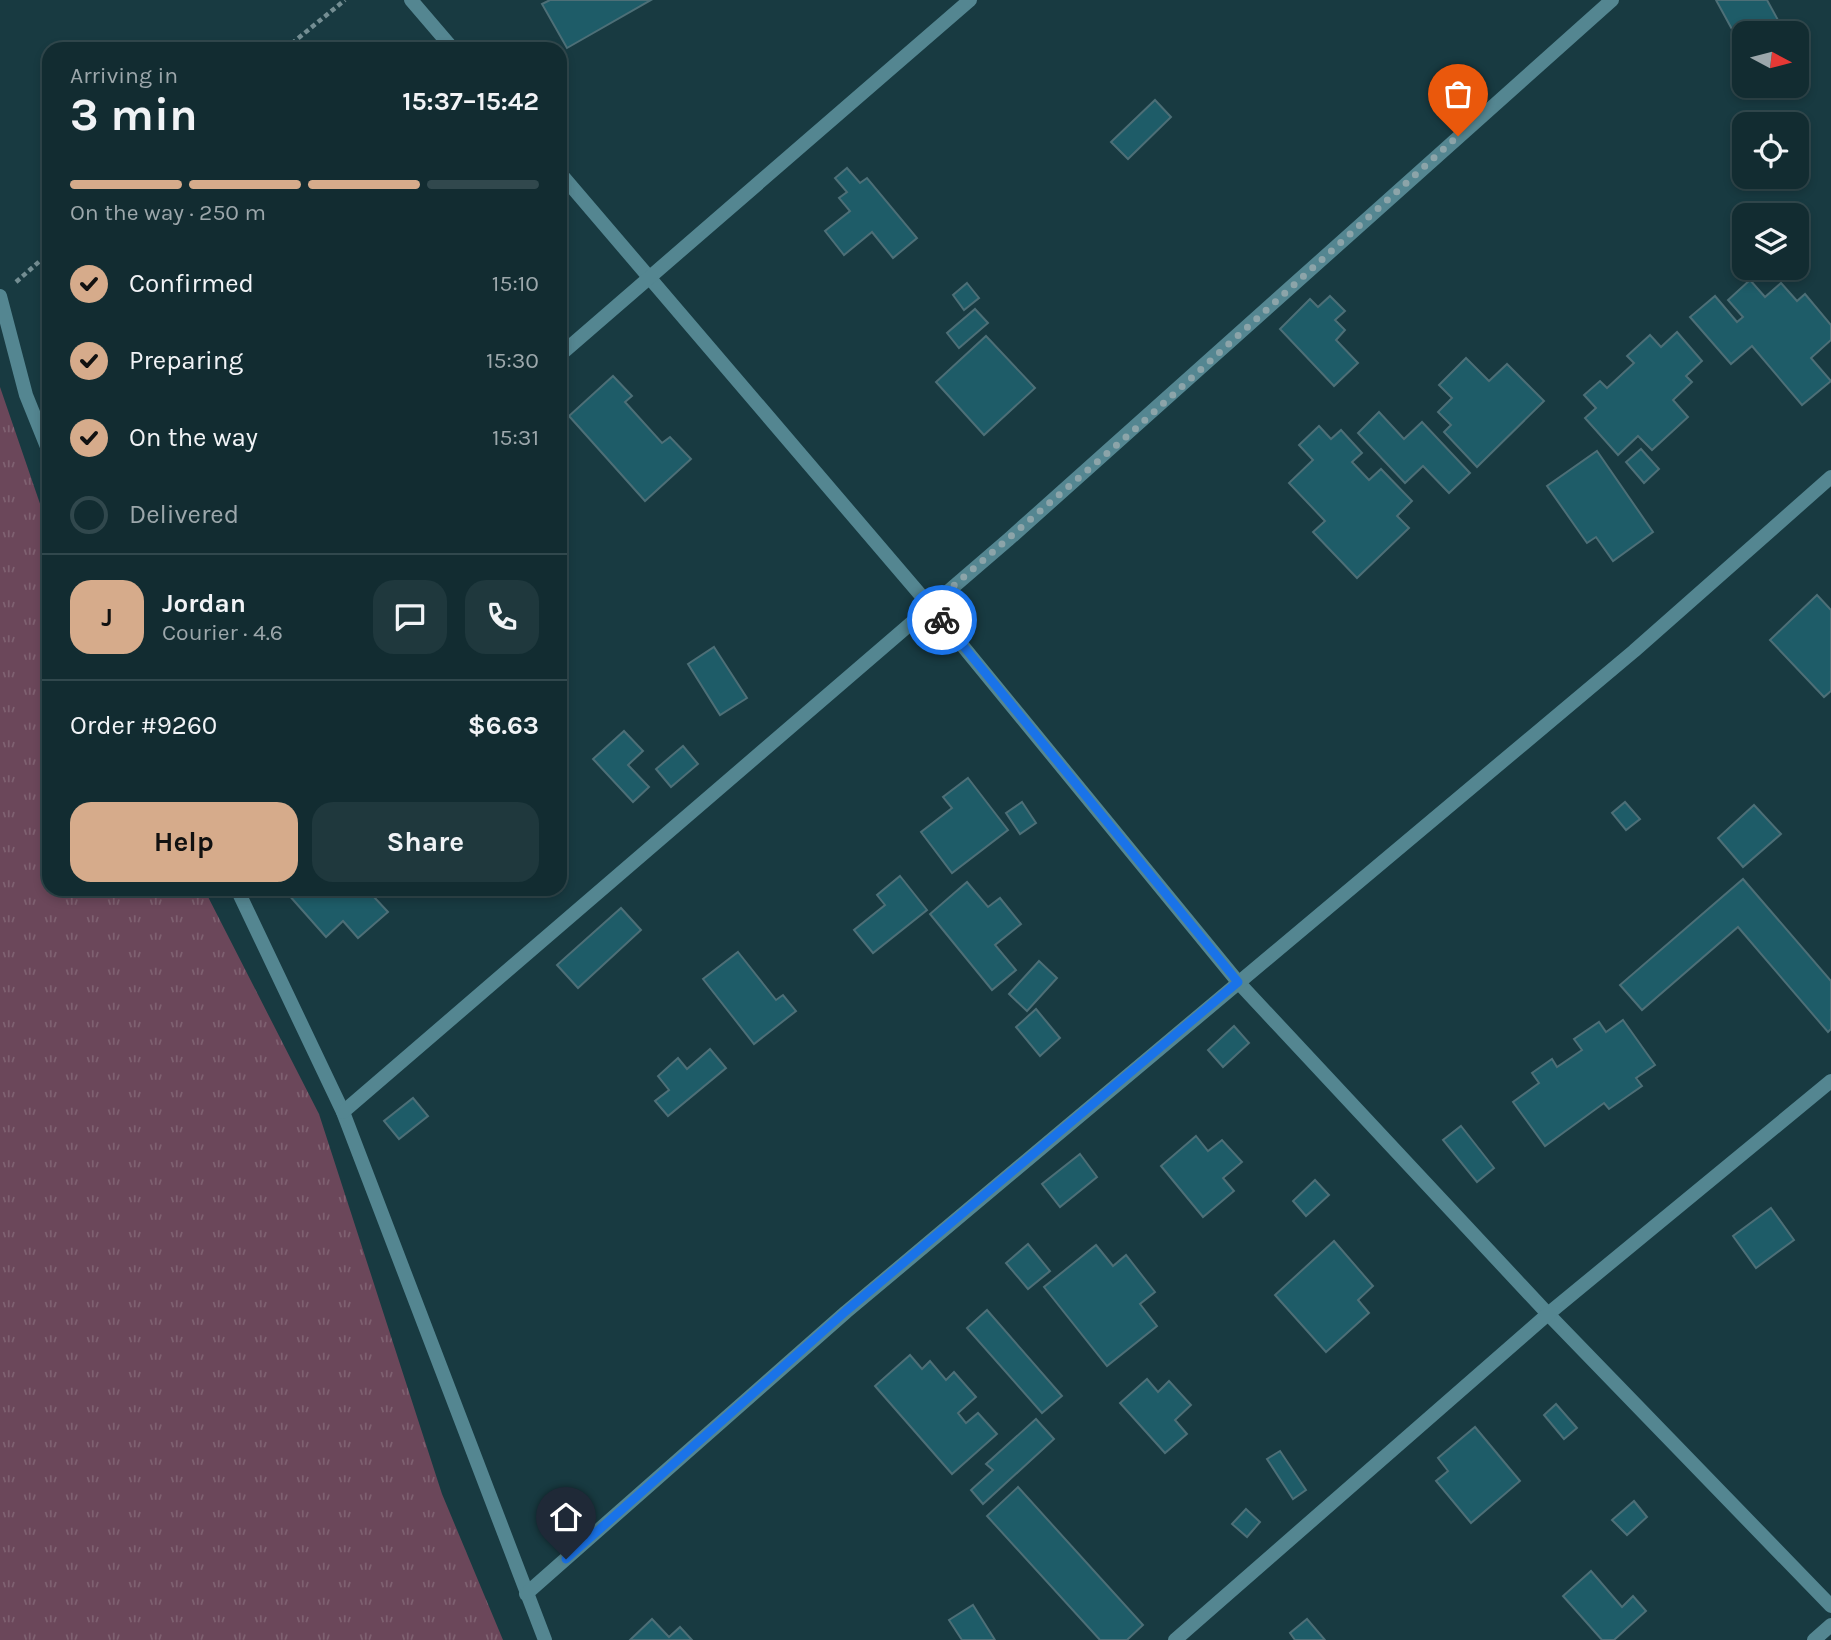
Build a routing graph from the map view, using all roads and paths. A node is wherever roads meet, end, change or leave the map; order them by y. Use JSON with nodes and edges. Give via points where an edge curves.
{"nodes":[{"id":1,"x":345,"y":0,"type":"edge"},
{"id":2,"x":411,"y":0,"type":"edge"},
{"id":3,"x":970,"y":0,"type":"edge"},
{"id":4,"x":1612,"y":0,"type":"edge"},
{"id":5,"x":294,"y":42,"type":"edge"},
{"id":6,"x":447,"y":42,"type":"edge"},
{"id":7,"x":567,"y":181,"type":"edge"},
{"id":8,"x":42,"y":259,"type":"edge"},
{"id":9,"x":650,"y":278,"type":"junction"},
{"id":10,"x":5,"y":292,"type":"edge"},
{"id":11,"x":567,"y":349,"type":"edge"},
{"id":12,"x":42,"y":435,"type":"edge"},
{"id":13,"x":1831,"y":477,"type":"edge"},
{"id":14,"x":930,"y":606,"type":"junction"},
{"id":15,"x":240,"y":896,"type":"edge"},
{"id":16,"x":1238,"y":982,"type":"junction"},
{"id":17,"x":1831,"y":1081,"type":"edge"},
{"id":18,"x":343,"y":1112,"type":"junction"},
{"id":19,"x":1548,"y":1314,"type":"junction"},
{"id":20,"x":526,"y":1594,"type":"junction"},
{"id":21,"x":1831,"y":1605,"type":"edge"},
{"id":22,"x":1831,"y":1625,"type":"edge"},
{"id":23,"x":545,"y":1640,"type":"edge"},
{"id":24,"x":1175,"y":1640,"type":"edge"},
{"id":25,"x":1814,"y":1640,"type":"edge"}],
"edges":[{"from":1,"to":5,"type":"path"},
{"from":2,"to":6,"type":"street"},
{"from":3,"to":9,"type":"street"},
{"from":4,"to":14,"type":"street","via":[[1133,431]]},
{"from":7,"to":9,"type":"street"},
{"from":8,"to":10,"type":"path"},
{"from":9,"to":11,"type":"street"},
{"from":9,"to":14,"type":"street"},
{"from":10,"to":12,"type":"street","via":[[26,395]]},
{"from":13,"to":16,"type":"street","via":[[1634,651]]},
{"from":14,"to":16,"type":"street"},
{"from":14,"to":18,"type":"street"},
{"from":15,"to":18,"type":"street"},
{"from":16,"to":19,"type":"street"},
{"from":16,"to":20,"type":"street","via":[[846,1311]]},
{"from":17,"to":19,"type":"street"},
{"from":18,"to":20,"type":"street"},
{"from":19,"to":21,"type":"street"},
{"from":19,"to":24,"type":"street"},
{"from":20,"to":23,"type":"street"},
{"from":22,"to":25,"type":"street"}]}
